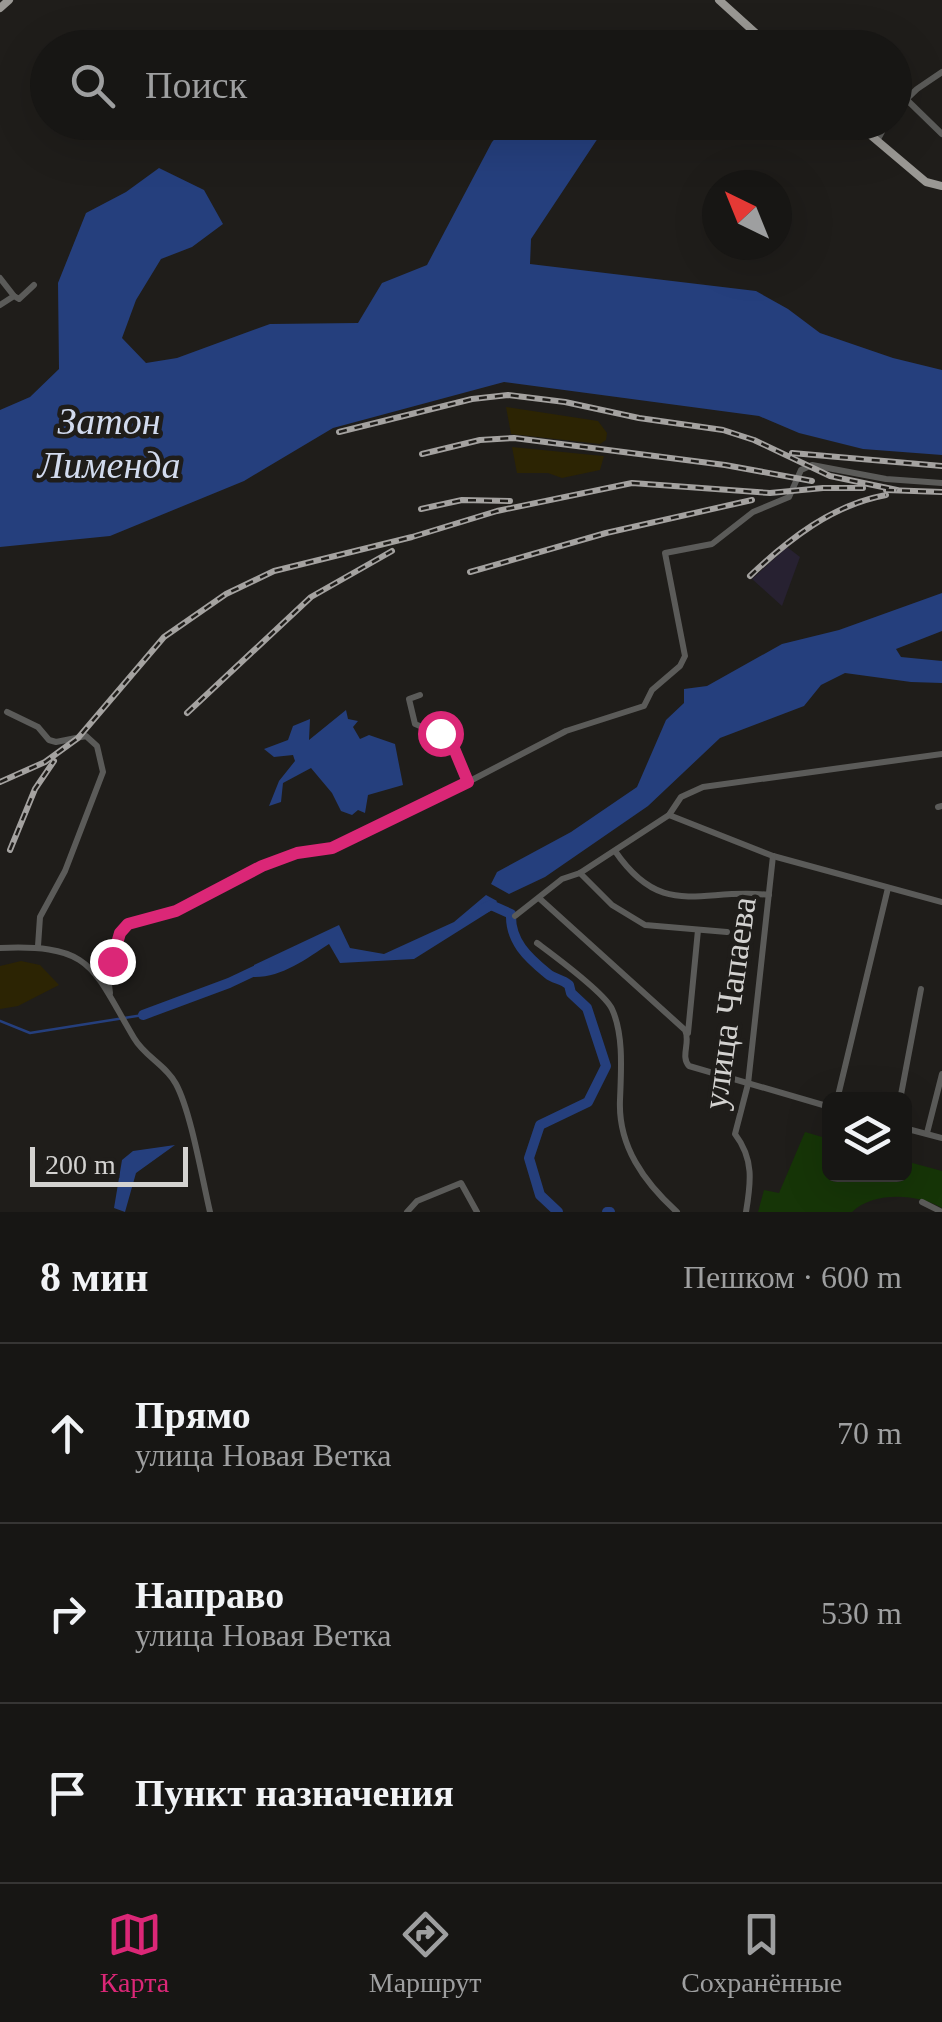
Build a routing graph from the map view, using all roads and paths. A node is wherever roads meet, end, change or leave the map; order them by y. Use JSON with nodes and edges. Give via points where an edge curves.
{"nodes":[{"id":1,"x":9,"y":0,"type":"edge"},
{"id":2,"x":719,"y":0,"type":"edge"},
{"id":3,"x":0,"y":8,"type":"edge"},
{"id":4,"x":752,"y":30,"type":"edge"},
{"id":5,"x":942,"y":72,"type":"edge"},
{"id":6,"x":912,"y":94,"type":"edge"},
{"id":7,"x":912,"y":105,"type":"edge"},
{"id":8,"x":942,"y":134,"type":"edge"},
{"id":9,"x":877,"y":141,"type":"edge"},
{"id":10,"x":942,"y":186,"type":"edge"},
{"id":11,"x":0,"y":278,"type":"edge"},
{"id":12,"x":34,"y":285,"type":"dead end"},
{"id":13,"x":14,"y":296,"type":"junction"},
{"id":14,"x":0,"y":305,"type":"edge"},
{"id":15,"x":942,"y":483,"type":"edge"},
{"id":16,"x":420,"y":696,"type":"dead end"},
{"id":17,"x":7,"y":712,"type":"dead end"},
{"id":18,"x":942,"y":754,"type":"edge"},
{"id":19,"x":468,"y":782,"type":"junction"},
{"id":20,"x":670,"y":815,"type":"junction"},
{"id":21,"x":615,"y":851,"type":"junction"},
{"id":22,"x":772,"y":856,"type":"junction"},
{"id":23,"x":580,"y":873,"type":"junction"},
{"id":24,"x":888,"y":888,"type":"junction"},
{"id":25,"x":769,"y":895,"type":"junction"},
{"id":26,"x":539,"y":898,"type":"junction"},
{"id":27,"x":942,"y":902,"type":"edge"},
{"id":28,"x":515,"y":916,"type":"dead end"},
{"id":29,"x":698,"y":930,"type":"junction"},
{"id":30,"x":727,"y":932,"type":"dead end"},
{"id":31,"x":537,"y":943,"type":"dead end"},
{"id":32,"x":38,"y":946,"type":"junction"},
{"id":33,"x":0,"y":948,"type":"edge"},
{"id":34,"x":922,"y":989,"type":"dead end"},
{"id":35,"x":110,"y":994,"type":"junction"},
{"id":36,"x":688,"y":1036,"type":"junction"},
{"id":37,"x":942,"y":1074,"type":"edge"},
{"id":38,"x":748,"y":1084,"type":"junction"},
{"id":39,"x":840,"y":1092,"type":"edge"},
{"id":40,"x":902,"y":1092,"type":"edge"},
{"id":41,"x":822,"y":1104,"type":"edge"},
{"id":42,"x":912,"y":1130,"type":"edge"},
{"id":43,"x":926,"y":1134,"type":"junction"},
{"id":44,"x":942,"y":1138,"type":"edge"},
{"id":45,"x":922,"y":1202,"type":"dead end"},
{"id":46,"x":210,"y":1212,"type":"edge"},
{"id":47,"x":407,"y":1212,"type":"edge"},
{"id":48,"x":477,"y":1212,"type":"edge"},
{"id":49,"x":677,"y":1212,"type":"edge"},
{"id":50,"x":746,"y":1212,"type":"edge"},
{"id":51,"x":942,"y":1212,"type":"edge"}],
"edges":[{"from":1,"to":3,"type":"main road"},
{"from":2,"to":4,"type":"main road"},
{"from":5,"to":6,"type":"street"},
{"from":7,"to":8,"type":"street"},
{"from":9,"to":10,"type":"main road","via":[[926,182]]},
{"from":11,"to":13,"type":"street"},
{"from":12,"to":13,"type":"street","via":[[19,299]]},
{"from":13,"to":14,"type":"street"},
{"from":15,"to":19,"type":"street","via":[[812,465],[801,470],[789,497],[753,512],[712,544],[665,553],[685,656],[680,666],[644,706],[566,731]]},
{"from":16,"to":19,"type":"street","via":[[409,698],[416,724],[453,746]]},
{"from":17,"to":32,"type":"street","via":[[49,740],[86,736],[97,746],[103,772],[40,916]]},
{"from":18,"to":20,"type":"street","via":[[703,787],[681,797]]},
{"from":19,"to":35,"type":"street","via":[[332,848],[262,866],[176,911],[128,924],[106,968]]},
{"from":20,"to":21,"type":"street"},
{"from":20,"to":22,"type":"street"},
{"from":21,"to":23,"type":"street"},
{"from":21,"to":25,"type":"street","via":[[658,892],[680,898]]},
{"from":22,"to":24,"type":"street"},
{"from":22,"to":25,"type":"street","name":"улица Чапаева"},
{"from":23,"to":26,"type":"street"},
{"from":23,"to":29,"type":"street","via":[[645,926]]},
{"from":24,"to":27,"type":"street"},
{"from":24,"to":39,"type":"street"},
{"from":25,"to":38,"type":"street","name":"улица Чапаева"},
{"from":26,"to":28,"type":"street"},
{"from":26,"to":36,"type":"street"},
{"from":29,"to":30,"type":"street"},
{"from":29,"to":36,"type":"street"},
{"from":31,"to":49,"type":"street","via":[[612,1009],[629,1153]]},
{"from":32,"to":33,"type":"street"},
{"from":32,"to":35,"type":"street","via":[[85,963]]},
{"from":34,"to":40,"type":"street"},
{"from":35,"to":46,"type":"street","via":[[135,1039],[177,1086]]},
{"from":36,"to":38,"type":"street","via":[[689,1066]]},
{"from":37,"to":43,"type":"street"},
{"from":38,"to":41,"type":"street"},
{"from":38,"to":50,"type":"street","name":"улица Чапаева","via":[[736,1134],[750,1161]]},
{"from":42,"to":43,"type":"street"},
{"from":43,"to":44,"type":"street"},
{"from":45,"to":51,"type":"street"},
{"from":47,"to":48,"type":"street","via":[[461,1183]]}]}
